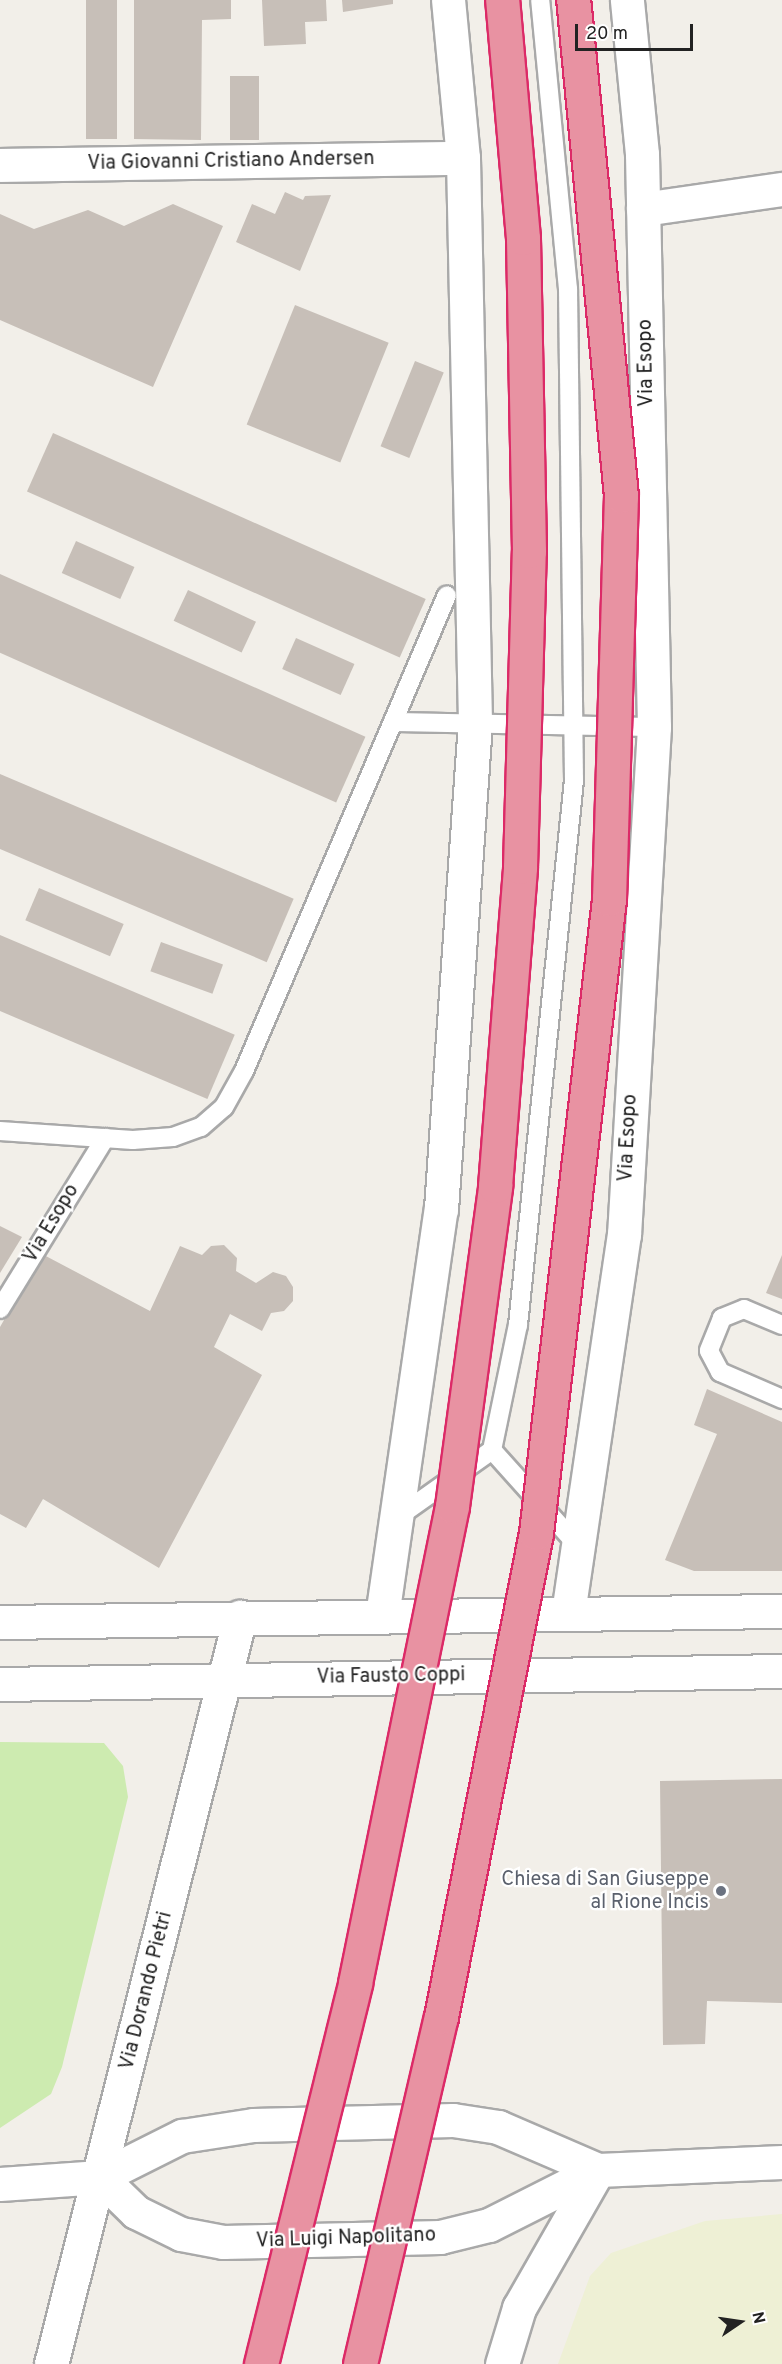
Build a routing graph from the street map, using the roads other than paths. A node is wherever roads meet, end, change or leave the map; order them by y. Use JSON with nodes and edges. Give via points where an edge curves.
{"nodes":[{"id":1,"x":448,"y":0,"type":"edge"},
{"id":2,"x":502,"y":0,"type":"edge"},
{"id":3,"x":540,"y":0,"type":"edge"},
{"id":4,"x":573,"y":0,"type":"edge"},
{"id":5,"x":627,"y":0,"type":"edge"},
{"id":6,"x":463,"y":158,"type":"junction"},
{"id":7,"x":0,"y":165,"type":"edge"},
{"id":8,"x":782,"y":189,"type":"edge"},
{"id":9,"x":643,"y":209,"type":"junction"},
{"id":10,"x":447,"y":595,"type":"dead end"},
{"id":11,"x":393,"y":722,"type":"junction"},
{"id":12,"x":475,"y":722,"type":"junction"},
{"id":13,"x":573,"y":726,"type":"junction"},
{"id":14,"x":654,"y":727,"type":"junction"},
{"id":15,"x":0,"y":1131,"type":"edge"},
{"id":16,"x":105,"y":1138,"type":"junction"},
{"id":17,"x":0,"y":1310,"type":"edge"},
{"id":18,"x":782,"y":1325,"type":"edge"},
{"id":19,"x":782,"y":1400,"type":"edge"},
{"id":20,"x":492,"y":1450,"type":"junction"},
{"id":21,"x":395,"y":1519,"type":"junction"},
{"id":22,"x":578,"y":1546,"type":"junction"},
{"id":23,"x":782,"y":1611,"type":"edge"},
{"id":24,"x":568,"y":1613,"type":"junction"},
{"id":25,"x":382,"y":1616,"type":"junction"},
{"id":26,"x":240,"y":1617,"type":"junction"},
{"id":27,"x":0,"y":1622,"type":"edge"},
{"id":28,"x":782,"y":1671,"type":"edge"},
{"id":29,"x":225,"y":1679,"type":"junction"},
{"id":30,"x":0,"y":1684,"type":"edge"},
{"id":31,"x":782,"y":2162,"type":"edge"},
{"id":32,"x":598,"y":2170,"type":"junction"},
{"id":33,"x":100,"y":2177,"type":"junction"},
{"id":34,"x":0,"y":2184,"type":"edge"},
{"id":35,"x":51,"y":2364,"type":"edge"},
{"id":36,"x":261,"y":2364,"type":"edge"},
{"id":37,"x":360,"y":2364,"type":"edge"},
{"id":38,"x":502,"y":2364,"type":"edge"}],
"edges":[{"from":1,"to":6,"type":"street"},
{"from":2,"to":36,"type":"highway","bridge":true,"via":[[523,238],[529,551],[520,867],[495,1186],[452,1506],[355,1983]]},
{"from":3,"to":13,"type":"lane","via":[[568,289]]},
{"from":4,"to":37,"type":"highway","bridge":true,"via":[[621,496],[609,899],[536,1533],[441,2017]]},
{"from":5,"to":9,"type":"street","name":"Via Esopo"},
{"from":6,"to":7,"type":"street","name":"Via Giovanni Cristiano Andersen"},
{"from":6,"to":12,"type":"street"},
{"from":8,"to":9,"type":"street"},
{"from":9,"to":14,"type":"street","name":"Via Esopo"},
{"from":10,"to":11,"type":"lane"},
{"from":11,"to":12,"type":"lane"},
{"from":11,"to":16,"type":"lane","via":[[244,1071],[224,1107],[201,1126],[173,1137]]},
{"from":12,"to":13,"type":"lane"},
{"from":12,"to":21,"type":"street","via":[[441,1209]]},
{"from":13,"to":14,"type":"lane"},
{"from":13,"to":20,"type":"lane","via":[[574,780],[518,1325]]},
{"from":14,"to":22,"type":"street","name":"Via Esopo","via":[[624,1235]]},
{"from":15,"to":16,"type":"lane"},
{"from":16,"to":17,"type":"lane","name":"Via Esopo"},
{"from":18,"to":19,"type":"lane","via":[[744,1309],[722,1318],[709,1351],[720,1372]]},
{"from":20,"to":21,"type":"lane"},
{"from":20,"to":22,"type":"lane"},
{"from":21,"to":25,"type":"street"},
{"from":22,"to":24,"type":"street","name":"Via Esopo"},
{"from":23,"to":24,"type":"street"},
{"from":24,"to":25,"type":"street"},
{"from":25,"to":26,"type":"street"},
{"from":26,"to":27,"type":"street"},
{"from":26,"to":29,"type":"street","name":"Via Dorando Pietri"},
{"from":28,"to":29,"type":"street","name":"Via Fausto Coppi"},
{"from":29,"to":30,"type":"street","name":"Via Fausto Coppi"},
{"from":29,"to":33,"type":"street","name":"Via Dorando Pietri"},
{"from":31,"to":32,"type":"street","name":"Via Luigi Napolitano"},
{"from":32,"to":33,"type":"street","name":"Via Luigi Napolitano","via":[[498,2127],[453,2120],[253,2125],[182,2136]]},
{"from":32,"to":33,"type":"street","name":"Via Luigi Napolitano","via":[[489,2225],[440,2237],[223,2242],[181,2234],[136,2212]]},
{"from":32,"to":38,"type":"street","via":[[519,2308]]},
{"from":33,"to":34,"type":"street","name":"Via Luigi Napolitano"},
{"from":33,"to":35,"type":"street","name":"Via Dorando Pietri"}]}
